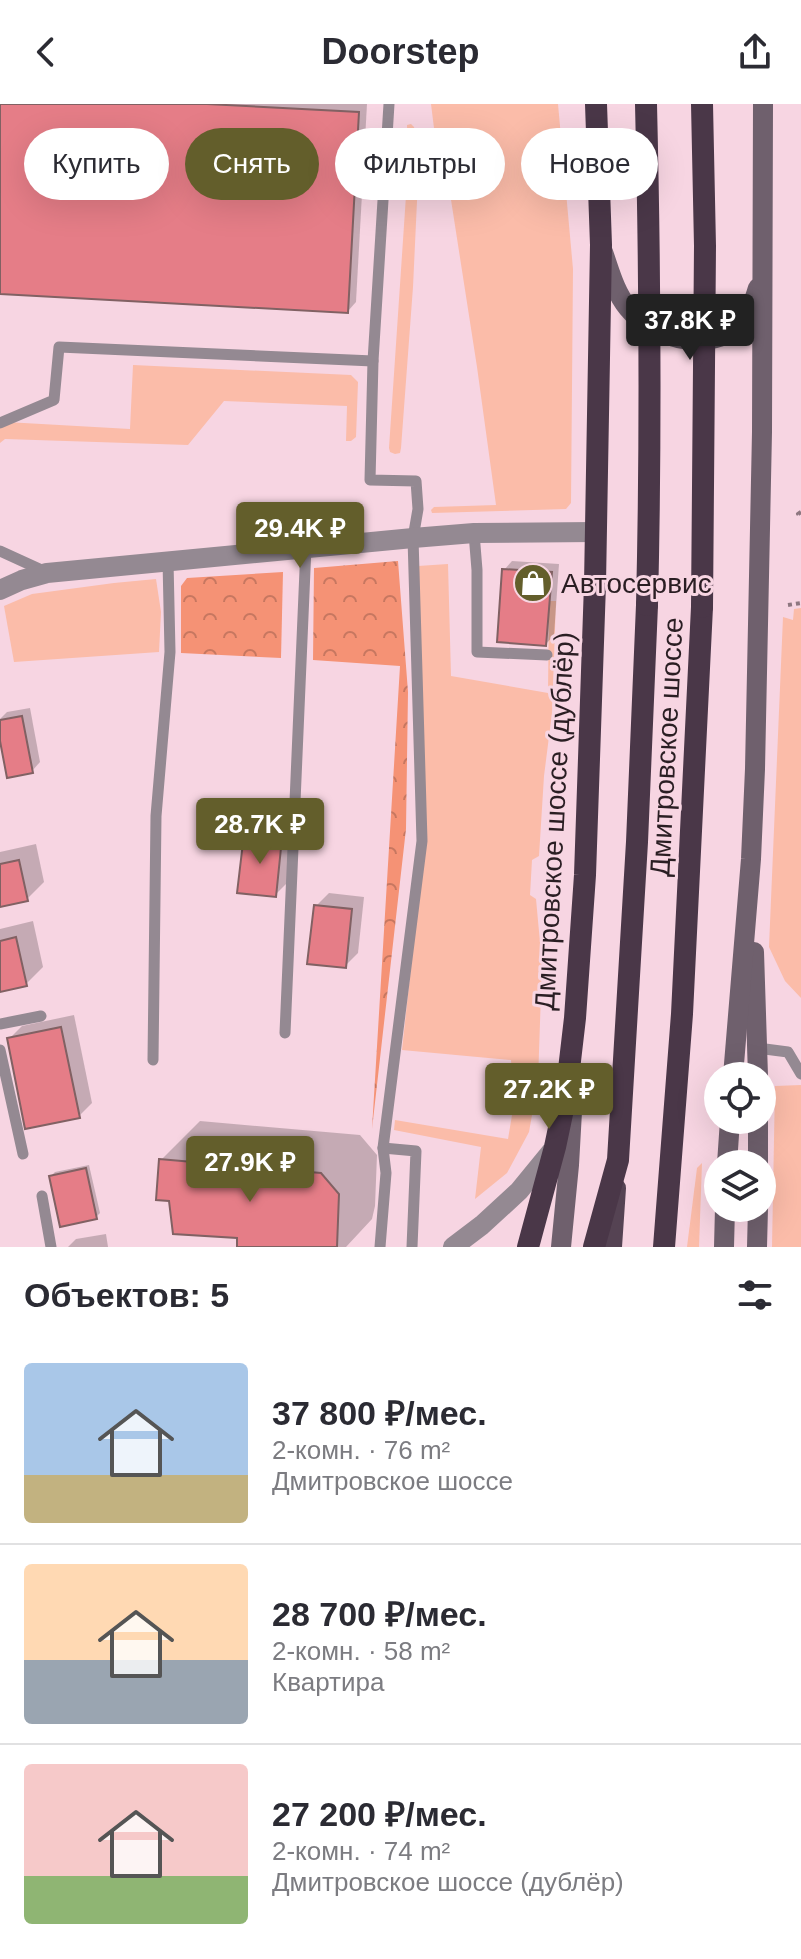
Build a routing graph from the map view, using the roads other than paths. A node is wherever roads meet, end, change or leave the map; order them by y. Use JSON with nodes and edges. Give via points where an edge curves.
{"nodes":[{"id":1,"x":389,"y":104,"type":"edge"},
{"id":2,"x":596,"y":104,"type":"edge"},
{"id":3,"x":646,"y":104,"type":"edge"},
{"id":4,"x":702,"y":104,"type":"edge"},
{"id":5,"x":763,"y":104,"type":"edge"},
{"id":6,"x":601,"y":245,"type":"junction"},
{"id":7,"x":763,"y":247,"type":"junction"},
{"id":8,"x":373,"y":361,"type":"junction"},
{"id":9,"x":0,"y":423,"type":"edge"},
{"id":10,"x":595,"y":532,"type":"junction"},
{"id":11,"x":474,"y":533,"type":"junction"},
{"id":12,"x":413,"y":538,"type":"junction"},
{"id":13,"x":306,"y":547,"type":"junction"},
{"id":14,"x":0,"y":551,"type":"edge"},
{"id":15,"x":168,"y":561,"type":"junction"},
{"id":16,"x":47,"y":573,"type":"junction"},
{"id":17,"x":0,"y":590,"type":"edge"},
{"id":18,"x":547,"y":655,"type":"dead end"},
{"id":19,"x":751,"y":859,"type":"junction"},
{"id":20,"x":41,"y":1016,"type":"dead end"},
{"id":21,"x":575,"y":1018,"type":"junction"},
{"id":22,"x":0,"y":1024,"type":"edge"},
{"id":23,"x":285,"y":1033,"type":"dead end"},
{"id":24,"x":757,"y":1048,"type":"junction"},
{"id":25,"x":0,"y":1050,"type":"edge"},
{"id":26,"x":153,"y":1060,"type":"dead end"},
{"id":27,"x":734,"y":1062,"type":"edge"},
{"id":28,"x":758,"y":1062,"type":"edge"},
{"id":29,"x":801,"y":1074,"type":"edge"},
{"id":30,"x":555,"y":1147,"type":"junction"},
{"id":31,"x":383,"y":1148,"type":"junction"},
{"id":32,"x":23,"y":1154,"type":"dead end"},
{"id":33,"x":618,"y":1160,"type":"junction"},
{"id":34,"x":42,"y":1196,"type":"dead end"},
{"id":35,"x":725,"y":1222,"type":"edge"},
{"id":36,"x":758,"y":1222,"type":"edge"},
{"id":37,"x":51,"y":1247,"type":"edge"},
{"id":38,"x":380,"y":1247,"type":"edge"},
{"id":39,"x":412,"y":1247,"type":"edge"},
{"id":40,"x":453,"y":1247,"type":"edge"},
{"id":41,"x":528,"y":1247,"type":"edge"},
{"id":42,"x":561,"y":1247,"type":"edge"},
{"id":43,"x":594,"y":1247,"type":"edge"},
{"id":44,"x":612,"y":1247,"type":"edge"},
{"id":45,"x":664,"y":1247,"type":"edge"},
{"id":46,"x":724,"y":1247,"type":"edge"},
{"id":47,"x":757,"y":1247,"type":"edge"}],
"edges":[{"from":1,"to":8,"type":"lane"},
{"from":2,"to":6,"type":"highway","name":"Дмитровское шоссе (дублёр)"},
{"from":3,"to":33,"type":"highway","name":"Дмитровское шоссе","bridge":true,"via":[[647,605]]},
{"from":4,"to":45,"type":"highway","name":"Дмитровское шоссе","bridge":true,"via":[[702,607],[682,1014]]},
{"from":5,"to":7,"type":"main road"},
{"from":6,"to":7,"type":"main road","via":[[616,291],[628,309],[659,332],[693,341],[725,334],[746,317],[758,289]]},
{"from":6,"to":10,"type":"highway","name":"Дмитровское шоссе (дублёр)"},
{"from":7,"to":19,"type":"main road"},
{"from":8,"to":9,"type":"lane","via":[[59,347],[54,400]]},
{"from":8,"to":12,"type":"lane","via":[[370,480],[416,481]]},
{"from":10,"to":11,"type":"street"},
{"from":10,"to":21,"type":"highway","name":"Дмитровское шоссе (дублёр)","via":[[585,875]]},
{"from":11,"to":12,"type":"street"},
{"from":11,"to":18,"type":"lane","via":[[477,652]]},
{"from":12,"to":13,"type":"street"},
{"from":12,"to":31,"type":"lane","via":[[422,841]]},
{"from":13,"to":15,"type":"street"},
{"from":13,"to":23,"type":"lane"},
{"from":14,"to":16,"type":"lane"},
{"from":15,"to":16,"type":"street"},
{"from":15,"to":26,"type":"lane","via":[[170,652],[156,816]]},
{"from":16,"to":17,"type":"street"},
{"from":19,"to":24,"type":"main road"},
{"from":19,"to":27,"type":"main road"},
{"from":20,"to":22,"type":"lane"},
{"from":21,"to":30,"type":"highway","name":"Дмитровское шоссе (дублёр)"},
{"from":21,"to":42,"type":"main road"},
{"from":24,"to":28,"type":"main road"},
{"from":24,"to":29,"type":"lane","via":[[788,1052]]},
{"from":25,"to":32,"type":"lane"},
{"from":30,"to":40,"type":"street","via":[[519,1191]]},
{"from":30,"to":41,"type":"highway","name":"Дмитровское шоссе (дублёр)"},
{"from":31,"to":38,"type":"lane"},
{"from":31,"to":39,"type":"lane","via":[[416,1151]]},
{"from":33,"to":43,"type":"highway"},
{"from":33,"to":44,"type":"main road","name":"Дмитровское шоссе"},
{"from":34,"to":37,"type":"lane"},
{"from":35,"to":46,"type":"main road"},
{"from":36,"to":47,"type":"main road"}]}
